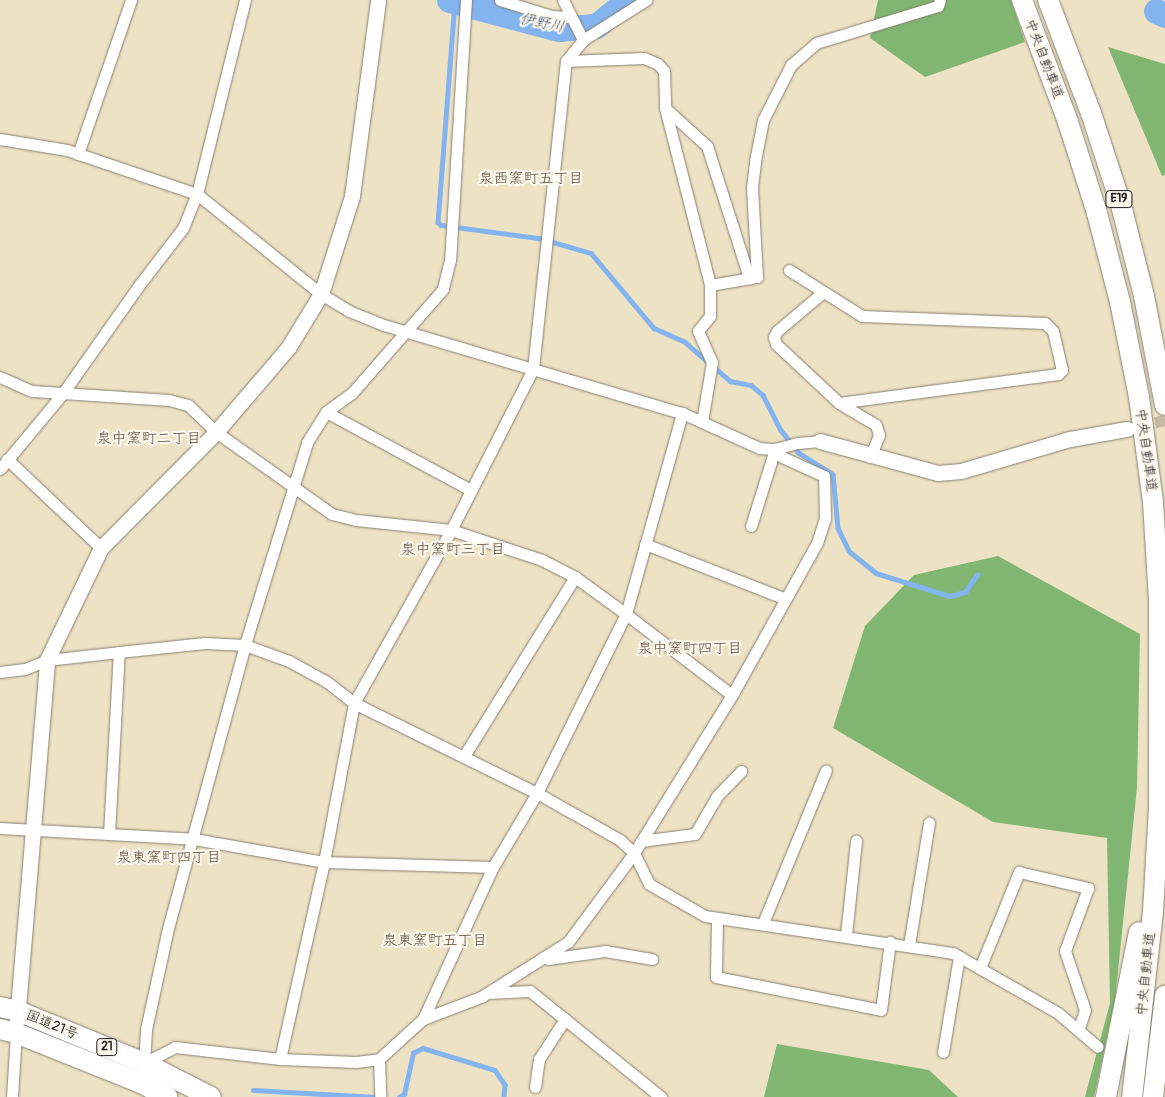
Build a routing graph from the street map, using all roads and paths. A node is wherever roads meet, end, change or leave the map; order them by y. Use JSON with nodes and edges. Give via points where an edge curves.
{"nodes":[{"id":1,"x":131,"y":0,"type":"edge"},
{"id":2,"x":245,"y":0,"type":"edge"},
{"id":3,"x":378,"y":0,"type":"edge"},
{"id":4,"x":466,"y":0,"type":"edge"},
{"id":5,"x":500,"y":0,"type":"edge"},
{"id":6,"x":562,"y":0,"type":"edge"},
{"id":7,"x":646,"y":0,"type":"edge"},
{"id":8,"x":940,"y":0,"type":"edge"},
{"id":9,"x":1022,"y":0,"type":"edge"},
{"id":10,"x":1048,"y":0,"type":"edge"},
{"id":11,"x":570,"y":17,"type":"junction"},
{"id":12,"x":582,"y":40,"type":"junction"},
{"id":13,"x":566,"y":61,"type":"junction"},
{"id":14,"x":666,"y":108,"type":"junction"},
{"id":15,"x":0,"y":139,"type":"edge"},
{"id":16,"x":78,"y":154,"type":"junction"},
{"id":17,"x":197,"y":194,"type":"junction"},
{"id":18,"x":789,"y":270,"type":"dead end"},
{"id":19,"x":749,"y":278,"type":"junction"},
{"id":20,"x":710,"y":286,"type":"junction"},
{"id":21,"x":822,"y":293,"type":"junction"},
{"id":22,"x":321,"y":294,"type":"junction"},
{"id":23,"x":408,"y":332,"type":"junction"},
{"id":24,"x":532,"y":369,"type":"junction"},
{"id":25,"x":0,"y":377,"type":"edge"},
{"id":26,"x":63,"y":393,"type":"junction"},
{"id":27,"x":839,"y":402,"type":"junction"},
{"id":28,"x":1165,"y":405,"type":"edge"},
{"id":29,"x":326,"y":412,"type":"junction"},
{"id":30,"x":682,"y":413,"type":"junction"},
{"id":31,"x":702,"y":422,"type":"junction"},
{"id":32,"x":1128,"y":429,"type":"tunnel mouth"},
{"id":33,"x":216,"y":432,"type":"junction"},
{"id":34,"x":820,"y":441,"type":"joint"},
{"id":35,"x":779,"y":449,"type":"junction"},
{"id":36,"x":870,"y":457,"type":"junction"},
{"id":37,"x":3,"y":464,"type":"edge"},
{"id":38,"x":293,"y":488,"type":"junction"},
{"id":39,"x":469,"y":489,"type":"junction"},
{"id":40,"x":751,"y":526,"type":"dead end"},
{"id":41,"x":451,"y":530,"type":"junction"},
{"id":42,"x":645,"y":544,"type":"junction"},
{"id":43,"x":101,"y":548,"type":"junction"},
{"id":44,"x":575,"y":577,"type":"junction"},
{"id":45,"x":786,"y":599,"type":"junction"},
{"id":46,"x":626,"y":614,"type":"junction"},
{"id":47,"x":245,"y":645,"type":"junction"},
{"id":48,"x":119,"y":652,"type":"junction"},
{"id":49,"x":47,"y":660,"type":"junction"},
{"id":50,"x":0,"y":672,"type":"edge"},
{"id":51,"x":732,"y":695,"type":"junction"},
{"id":52,"x":354,"y":703,"type":"junction"},
{"id":53,"x":464,"y":756,"type":"junction"},
{"id":54,"x":826,"y":770,"type":"dead end"},
{"id":55,"x":741,"y":771,"type":"dead end"},
{"id":56,"x":537,"y":793,"type":"junction"},
{"id":57,"x":1159,"y":808,"type":"junction"},
{"id":58,"x":929,"y":823,"type":"dead end"},
{"id":59,"x":0,"y":828,"type":"edge"},
{"id":60,"x":33,"y":829,"type":"junction"},
{"id":61,"x":109,"y":834,"type":"junction"},
{"id":62,"x":194,"y":839,"type":"junction"},
{"id":63,"x":642,"y":841,"type":"junction"},
{"id":64,"x":856,"y":841,"type":"dead end"},
{"id":65,"x":634,"y":853,"type":"junction"},
{"id":66,"x":324,"y":862,"type":"junction"},
{"id":67,"x":493,"y":866,"type":"junction"},
{"id":68,"x":717,"y":918,"type":"junction"},
{"id":69,"x":764,"y":923,"type":"junction"},
{"id":70,"x":846,"y":936,"type":"junction"},
{"id":71,"x":890,"y":942,"type":"junction"},
{"id":72,"x":909,"y":945,"type":"junction"},
{"id":73,"x":959,"y":956,"type":"junction"},
{"id":74,"x":652,"y":958,"type":"dead end"},
{"id":75,"x":545,"y":960,"type":"junction"},
{"id":76,"x":980,"y":968,"type":"junction"},
{"id":77,"x":487,"y":993,"type":"junction"},
{"id":78,"x":1165,"y":996,"type":"edge"},
{"id":79,"x":9,"y":1009,"type":"edge"},
{"id":80,"x":424,"y":1019,"type":"junction"},
{"id":81,"x":565,"y":1019,"type":"junction"},
{"id":82,"x":1078,"y":1030,"type":"junction"},
{"id":83,"x":8,"y":1031,"type":"edge"},
{"id":84,"x":1098,"y":1047,"type":"dead end"},
{"id":85,"x":943,"y":1052,"type":"dead end"},
{"id":86,"x":280,"y":1059,"type":"junction"},
{"id":87,"x":379,"y":1059,"type":"junction"},
{"id":88,"x":144,"y":1063,"type":"junction"},
{"id":89,"x":535,"y":1087,"type":"dead end"},
{"id":90,"x":12,"y":1097,"type":"edge"},
{"id":91,"x":167,"y":1097,"type":"edge"},
{"id":92,"x":210,"y":1097,"type":"edge"},
{"id":93,"x":380,"y":1097,"type":"edge"},
{"id":94,"x":662,"y":1097,"type":"edge"},
{"id":95,"x":1106,"y":1097,"type":"edge"},
{"id":96,"x":1132,"y":1097,"type":"edge"},
{"id":97,"x":1153,"y":1097,"type":"edge"}],
"edges":[{"from":1,"to":16,"type":"street"},
{"from":2,"to":17,"type":"street"},
{"from":3,"to":22,"type":"street","via":[[352,196]]},
{"from":4,"to":23,"type":"street","via":[[451,237],[443,289]]},
{"from":5,"to":11,"type":"street","via":[[551,16]]},
{"from":6,"to":11,"type":"street"},
{"from":7,"to":12,"type":"street"},
{"from":8,"to":19,"type":"street","via":[[938,6],[816,43],[791,65],[761,129],[752,187],[758,268],[757,277]]},
{"from":9,"to":57,"type":"highway","name":"中央自動車道","number":"E19","via":[[1068,122],[1097,212],[1139,397],[1153,502],[1159,602]]},
{"from":10,"to":28,"type":"highway","name":"中央自動車道","number":"E19","via":[[1121,204],[1144,296]]},
{"from":11,"to":12,"type":"street"},
{"from":12,"to":13,"type":"street"},
{"from":13,"to":14,"type":"street","via":[[644,58],[658,64],[664,71]]},
{"from":13,"to":24,"type":"street"},
{"from":14,"to":19,"type":"street","via":[[707,146]]},
{"from":14,"to":20,"type":"street"},
{"from":15,"to":16,"type":"street"},
{"from":16,"to":17,"type":"street"},
{"from":17,"to":22,"type":"street"},
{"from":17,"to":26,"type":"street","via":[[183,228]]},
{"from":18,"to":21,"type":"street"},
{"from":19,"to":20,"type":"street"},
{"from":20,"to":31,"type":"street","via":[[710,316],[698,331],[712,362]]},
{"from":21,"to":27,"type":"street","via":[[774,337],[776,344]]},
{"from":21,"to":27,"type":"street","via":[[862,316],[1045,323],[1053,331],[1062,370],[1058,374]]},
{"from":22,"to":23,"type":"street","via":[[348,311]]},
{"from":22,"to":33,"type":"street","via":[[288,348]]},
{"from":23,"to":24,"type":"street"},
{"from":23,"to":29,"type":"street","via":[[352,393]]},
{"from":24,"to":30,"type":"street"},
{"from":24,"to":39,"type":"street"},
{"from":25,"to":26,"type":"street","via":[[32,391]]},
{"from":26,"to":33,"type":"street","via":[[188,404]]},
{"from":26,"to":37,"type":"street"},
{"from":27,"to":36,"type":"street","via":[[876,425],[879,434]]},
{"from":29,"to":38,"type":"street","via":[[307,443]]},
{"from":29,"to":39,"type":"street"},
{"from":30,"to":31,"type":"street"},
{"from":30,"to":42,"type":"street"},
{"from":31,"to":35,"type":"street","via":[[759,448]]},
{"from":32,"to":36,"type":"street","via":[[1070,439],[961,471],[938,473]]},
{"from":33,"to":38,"type":"street"},
{"from":33,"to":43,"type":"street"},
{"from":34,"to":35,"type":"street","via":[[798,442]]},
{"from":34,"to":36,"type":"street"},
{"from":35,"to":40,"type":"street"},
{"from":35,"to":45,"type":"street","via":[[782,457],[824,476],[825,519],[817,543]]},
{"from":37,"to":43,"type":"street"},
{"from":38,"to":41,"type":"street","via":[[332,514],[356,520]]},
{"from":38,"to":47,"type":"street"},
{"from":39,"to":41,"type":"street"},
{"from":41,"to":44,"type":"street","via":[[542,560]]},
{"from":41,"to":52,"type":"street"},
{"from":42,"to":45,"type":"street"},
{"from":42,"to":46,"type":"street"},
{"from":43,"to":49,"type":"street"},
{"from":44,"to":46,"type":"street"},
{"from":44,"to":53,"type":"street"},
{"from":45,"to":51,"type":"street"},
{"from":46,"to":51,"type":"street"},
{"from":46,"to":56,"type":"street"},
{"from":47,"to":48,"type":"street","via":[[205,643]]},
{"from":47,"to":52,"type":"street","via":[[289,661],[327,682]]},
{"from":47,"to":62,"type":"street"},
{"from":48,"to":49,"type":"street"},
{"from":48,"to":61,"type":"street"},
{"from":49,"to":50,"type":"street","via":[[24,669]]},
{"from":49,"to":60,"type":"street"},
{"from":51,"to":63,"type":"street"},
{"from":52,"to":53,"type":"street"},
{"from":52,"to":66,"type":"street"},
{"from":53,"to":56,"type":"street"},
{"from":54,"to":69,"type":"street"},
{"from":55,"to":63,"type":"street","via":[[717,796],[695,834]]},
{"from":56,"to":65,"type":"street","via":[[620,840]]},
{"from":56,"to":67,"type":"street"},
{"from":57,"to":95,"type":"highway","via":[[1140,930]]},
{"from":57,"to":96,"type":"highway","name":"中央自動車道","number":"E19","via":[[1153,911]]},
{"from":58,"to":72,"type":"street"},
{"from":59,"to":60,"type":"street"},
{"from":60,"to":61,"type":"street"},
{"from":60,"to":79,"type":"street"},
{"from":61,"to":62,"type":"street"},
{"from":62,"to":66,"type":"street"},
{"from":62,"to":88,"type":"street","via":[[167,933],[146,1029]]},
{"from":63,"to":65,"type":"street"},
{"from":64,"to":70,"type":"street"},
{"from":65,"to":68,"type":"street","via":[[649,884],[705,916]]},
{"from":65,"to":75,"type":"street","via":[[568,942]]},
{"from":66,"to":67,"type":"street"},
{"from":66,"to":86,"type":"street"},
{"from":67,"to":80,"type":"street"},
{"from":68,"to":69,"type":"street"},
{"from":68,"to":71,"type":"street","via":[[716,977],[881,1010]]},
{"from":69,"to":70,"type":"street"},
{"from":70,"to":71,"type":"street"},
{"from":71,"to":72,"type":"street"},
{"from":72,"to":73,"type":"street"},
{"from":73,"to":76,"type":"street"},
{"from":73,"to":85,"type":"street"},
{"from":74,"to":75,"type":"street","via":[[605,950]]},
{"from":75,"to":77,"type":"street"},
{"from":76,"to":82,"type":"street","via":[[1058,1013]]},
{"from":76,"to":82,"type":"street","via":[[1019,872],[1088,888],[1066,951],[1084,1010]]},
{"from":77,"to":80,"type":"street"},
{"from":77,"to":81,"type":"street","via":[[530,991]]},
{"from":78,"to":97,"type":"highway","name":"中央自動車道"},
{"from":79,"to":83,"type":"street"},
{"from":79,"to":88,"type":"highway","name":"国道21号","number":"21"},
{"from":80,"to":87,"type":"street"},
{"from":81,"to":89,"type":"street","via":[[539,1059]]},
{"from":81,"to":94,"type":"street"},
{"from":82,"to":84,"type":"street"},
{"from":83,"to":90,"type":"street"},
{"from":83,"to":91,"type":"highway","name":"国道21号","number":"21","via":[[142,1083]]},
{"from":86,"to":87,"type":"street","via":[[356,1062]]},
{"from":86,"to":88,"type":"street","via":[[175,1047]]},
{"from":87,"to":93,"type":"street"},
{"from":88,"to":92,"type":"highway","name":"国道21号","number":"21"}]}
